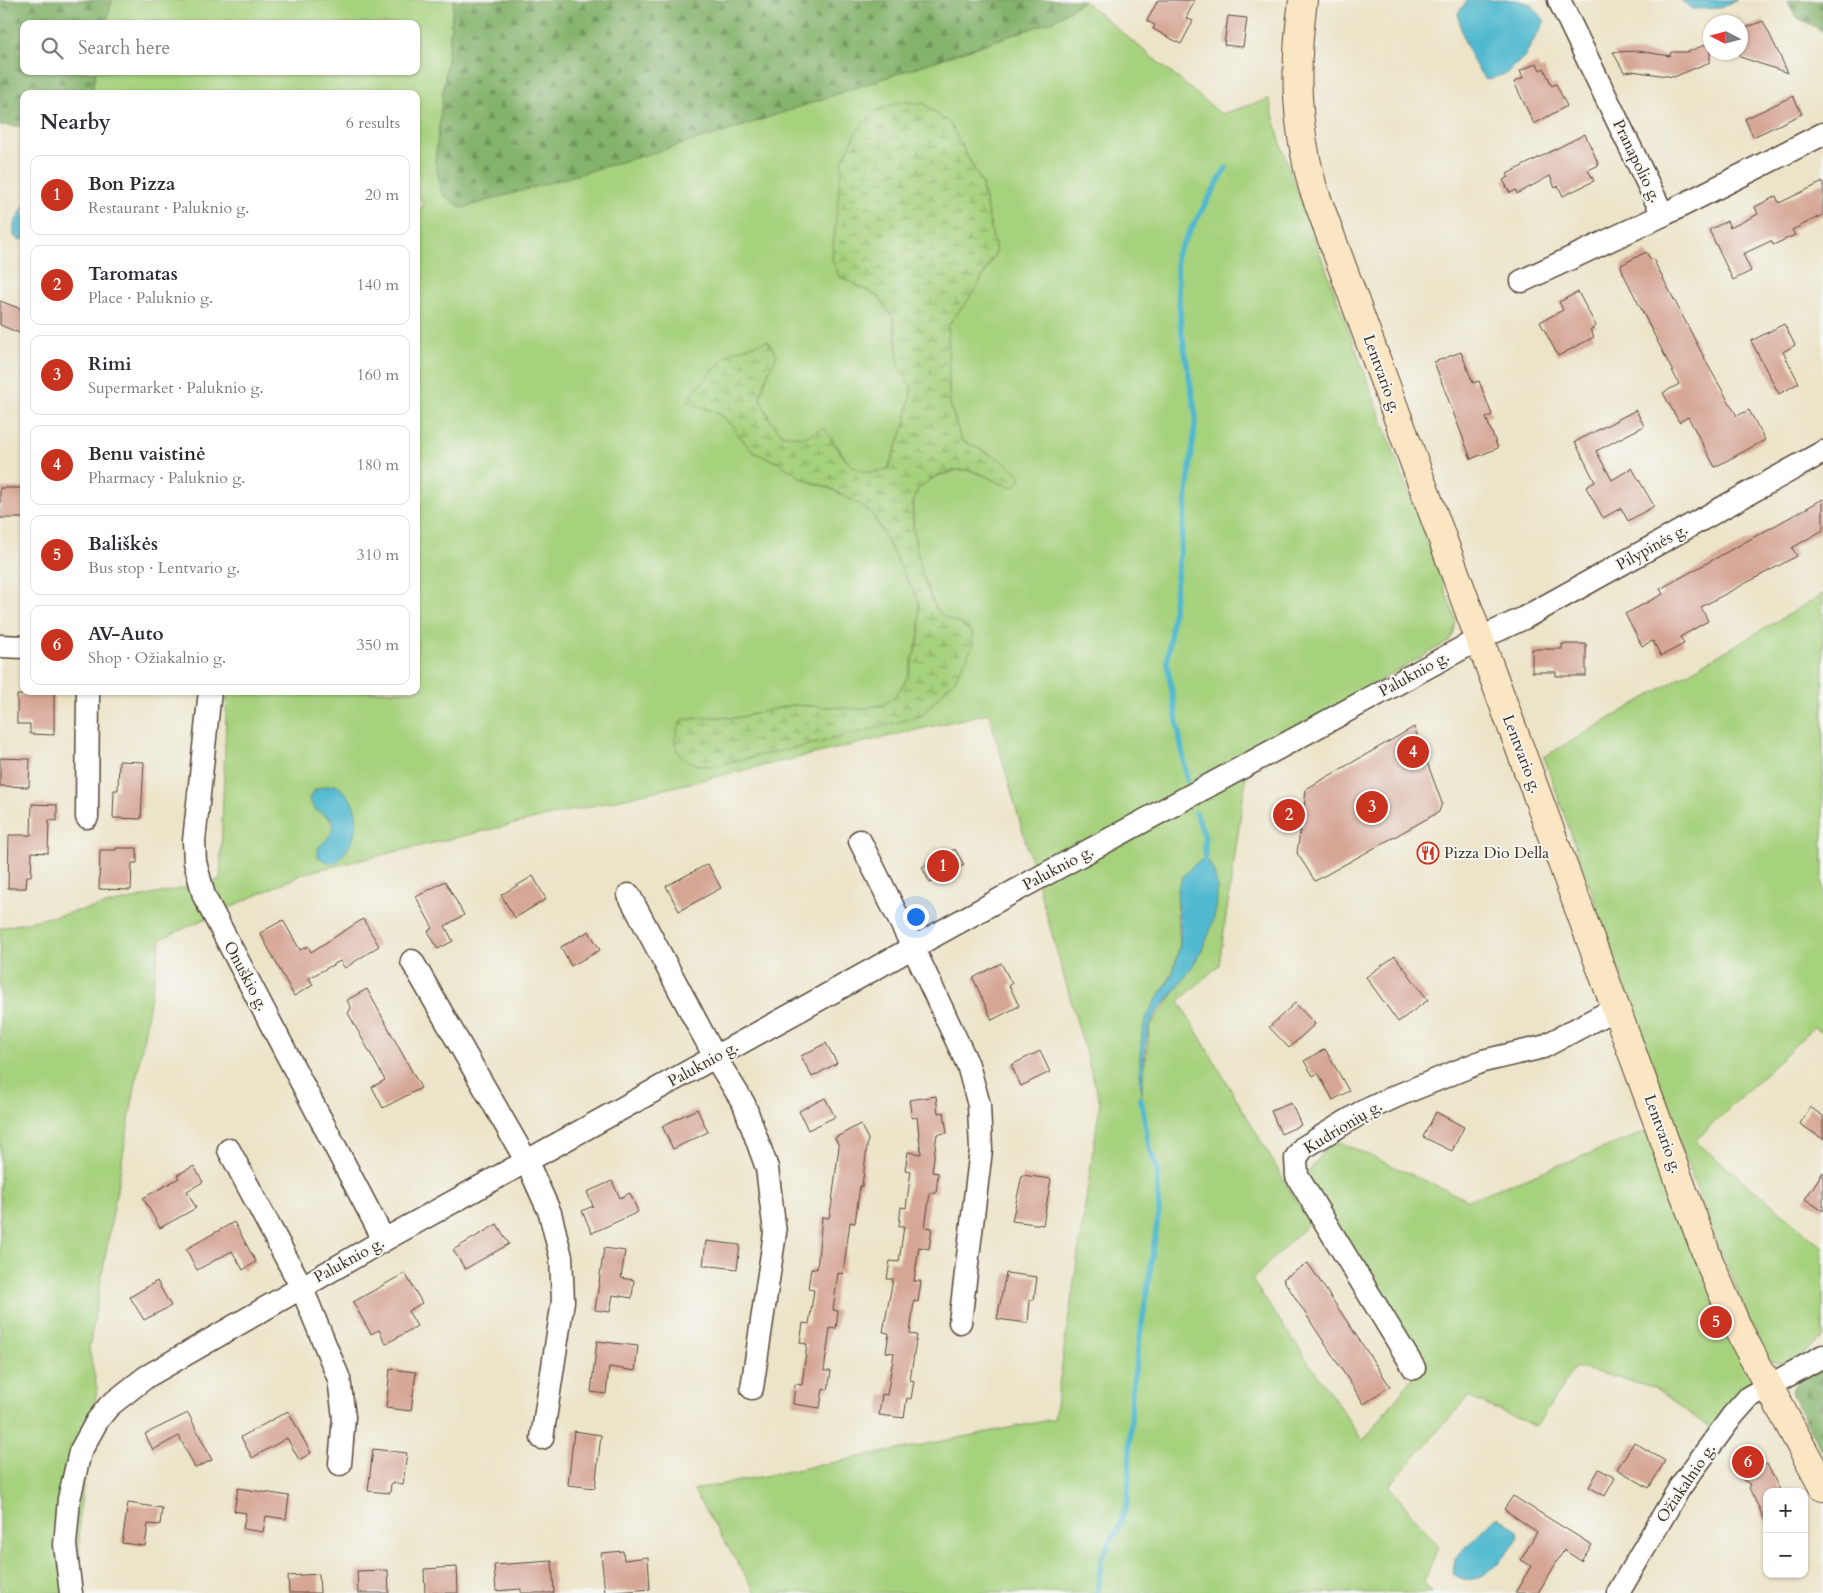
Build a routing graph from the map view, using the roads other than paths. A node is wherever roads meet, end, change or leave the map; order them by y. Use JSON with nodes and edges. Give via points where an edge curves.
{"nodes":[{"id":1,"x":1303,"y":0,"type":"edge"},
{"id":2,"x":1559,"y":0,"type":"edge"},
{"id":3,"x":1823,"y":134,"type":"edge"},
{"id":4,"x":1663,"y":215,"type":"junction"},
{"id":5,"x":1522,"y":281,"type":"dead end"},
{"id":6,"x":1823,"y":452,"type":"edge"},
{"id":7,"x":1479,"y":639,"type":"junction"},
{"id":8,"x":0,"y":646,"type":"edge"},
{"id":9,"x":20,"y":647,"type":"edge"},
{"id":10,"x":88,"y":695,"type":"edge"},
{"id":11,"x":210,"y":695,"type":"edge"},
{"id":12,"x":87,"y":817,"type":"dead end"},
{"id":13,"x":860,"y":841,"type":"dead end"},
{"id":14,"x":629,"y":895,"type":"dead end"},
{"id":15,"x":914,"y":948,"type":"junction"},
{"id":16,"x":412,"y":961,"type":"dead end"},
{"id":17,"x":1616,"y":1008,"type":"junction"},
{"id":18,"x":715,"y":1057,"type":"junction"},
{"id":19,"x":229,"y":1150,"type":"dead end"},
{"id":20,"x":527,"y":1162,"type":"junction"},
{"id":21,"x":384,"y":1240,"type":"junction"},
{"id":22,"x":301,"y":1286,"type":"junction"},
{"id":23,"x":960,"y":1322,"type":"dead end"},
{"id":24,"x":1823,"y":1356,"type":"edge"},
{"id":25,"x":1414,"y":1368,"type":"dead end"},
{"id":26,"x":1769,"y":1385,"type":"junction"},
{"id":27,"x":752,"y":1388,"type":"dead end"},
{"id":28,"x":542,"y":1438,"type":"dead end"},
{"id":29,"x":340,"y":1464,"type":"dead end"},
{"id":30,"x":1823,"y":1487,"type":"edge"},
{"id":31,"x":71,"y":1593,"type":"edge"},
{"id":32,"x":1618,"y":1593,"type":"edge"}],
"edges":[{"from":1,"to":7,"type":"main road","name":"Lentvario g.","via":[[1297,66],[1302,149]]},
{"from":2,"to":4,"type":"street","name":"Pranapolio g."},
{"from":3,"to":4,"type":"street","name":"Pranapolio g."},
{"from":4,"to":5,"type":"street"},
{"from":6,"to":7,"type":"street","name":"Pilypinės g.","via":[[1524,618]]},
{"from":7,"to":15,"type":"street","name":"Paluknio g."},
{"from":7,"to":17,"type":"main road","name":"Lentvario g."},
{"from":8,"to":9,"type":"street"},
{"from":10,"to":12,"type":"street"},
{"from":11,"to":21,"type":"street","name":"Onuškio g.","via":[[194,841],[195,862],[204,896]]},
{"from":13,"to":15,"type":"street"},
{"from":14,"to":18,"type":"street"},
{"from":15,"to":18,"type":"street","name":"Paluknio g."},
{"from":15,"to":23,"type":"street","via":[[968,1065],[979,1105],[981,1150]]},
{"from":16,"to":20,"type":"street"},
{"from":17,"to":25,"type":"street","name":"Kudrionių g.","via":[[1543,1047],[1484,1061],[1362,1112],[1303,1148],[1296,1158],[1297,1176]]},
{"from":17,"to":26,"type":"main road","name":"Lentvario g.","via":[[1709,1261],[1739,1331]]},
{"from":18,"to":20,"type":"street","name":"Paluknio g."},
{"from":18,"to":27,"type":"street","via":[[744,1104],[767,1168],[775,1234]]},
{"from":19,"to":22,"type":"street"},
{"from":20,"to":21,"type":"street","name":"Paluknio g."},
{"from":20,"to":28,"type":"street","via":[[550,1213],[562,1266],[563,1301]]},
{"from":21,"to":22,"type":"street","name":"Paluknio g."},
{"from":22,"to":29,"type":"street","via":[[339,1379],[344,1417]]},
{"from":22,"to":31,"type":"street","name":"Paluknio g.","via":[[146,1377],[114,1402],[97,1421],[80,1452],[69,1499],[66,1545]]},
{"from":24,"to":26,"type":"street","name":"Ožiakalnio g."},
{"from":26,"to":30,"type":"main road","name":"Lentvario g."},
{"from":26,"to":32,"type":"street","name":"Ožiakalnio g.","via":[[1750,1397],[1733,1415],[1680,1487]]}]}
